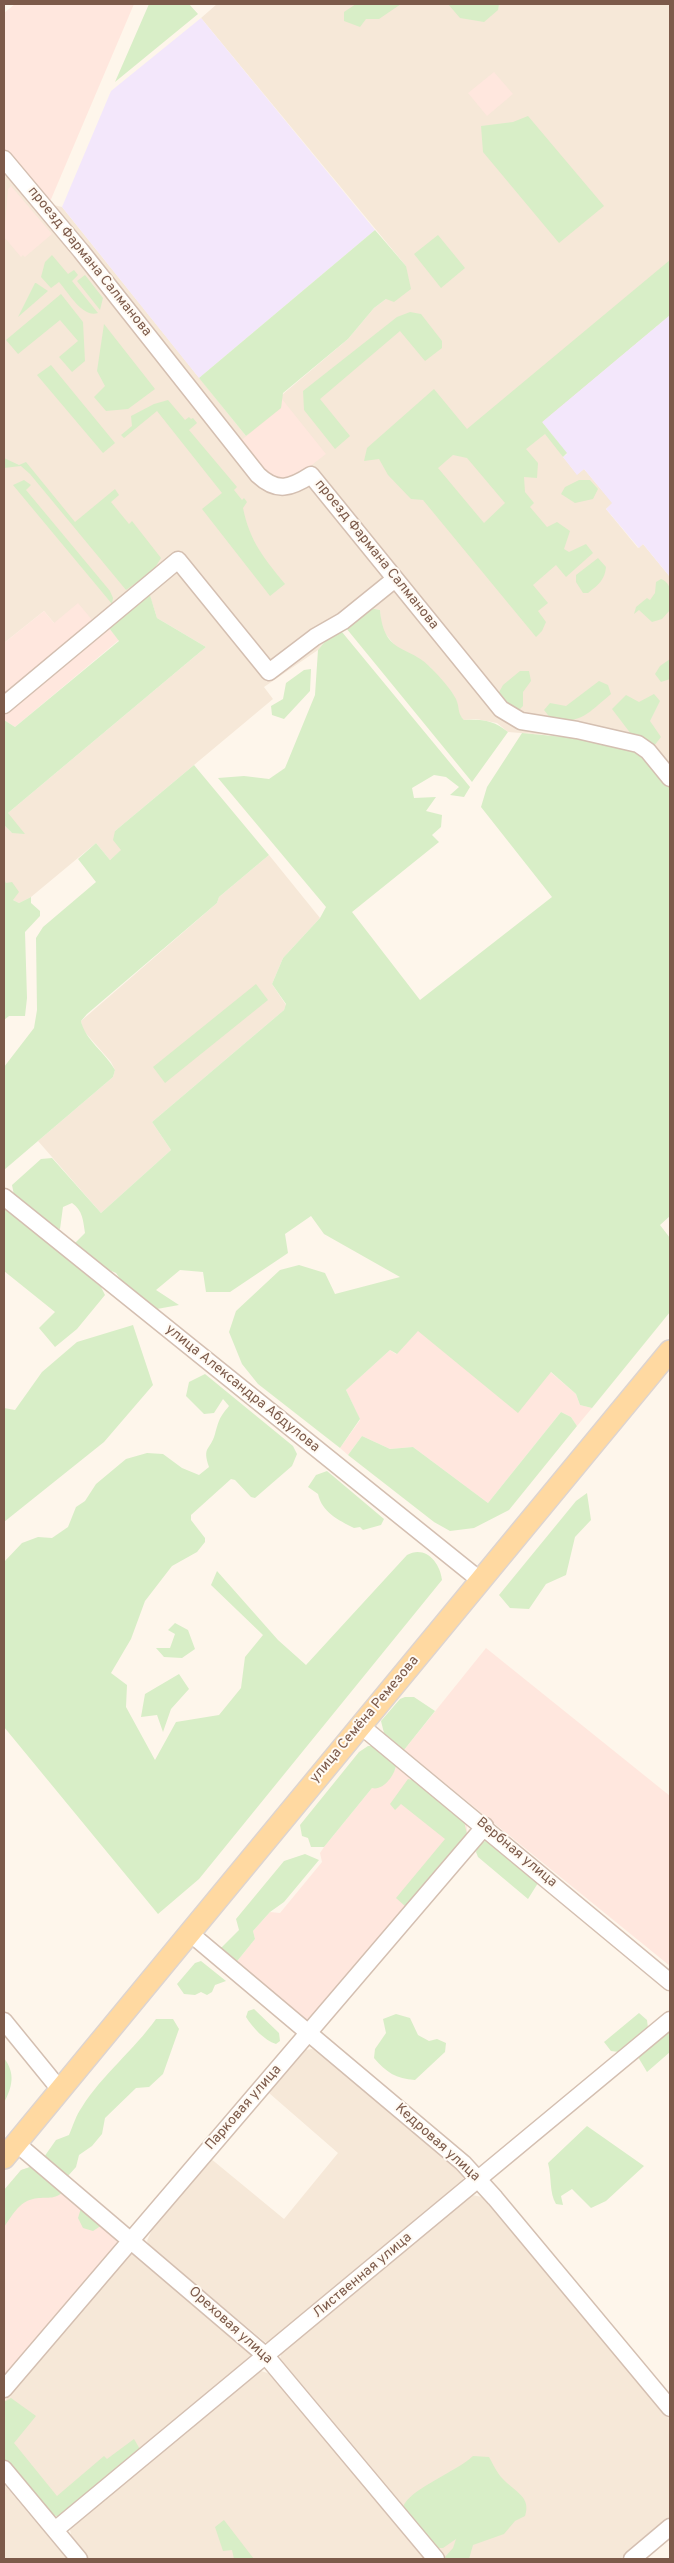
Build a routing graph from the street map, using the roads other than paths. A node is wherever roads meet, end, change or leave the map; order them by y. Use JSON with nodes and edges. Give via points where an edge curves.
{"nodes":[{"id":1,"x":4,"y":159,"type":"edge"},
{"id":2,"x":395,"y":579,"type":"junction"},
{"id":3,"x":4,"y":705,"type":"edge"},
{"id":4,"x":670,"y":778,"type":"edge"},
{"id":5,"x":4,"y":1197,"type":"edge"},
{"id":6,"x":670,"y":1351,"type":"edge"},
{"id":7,"x":481,"y":1580,"type":"junction"},
{"id":8,"x":360,"y":1725,"type":"junction"},
{"id":9,"x":485,"y":1826,"type":"junction"},
{"id":10,"x":190,"y":1934,"type":"junction"},
{"id":11,"x":670,"y":1982,"type":"edge"},
{"id":12,"x":670,"y":2020,"type":"edge"},
{"id":13,"x":4,"y":2021,"type":"edge"},
{"id":14,"x":308,"y":2033,"type":"junction"},
{"id":15,"x":61,"y":2091,"type":"junction"},
{"id":16,"x":10,"y":2150,"type":"edge"},
{"id":17,"x":479,"y":2180,"type":"junction"},
{"id":18,"x":131,"y":2239,"type":"junction"},
{"id":19,"x":266,"y":2356,"type":"junction"},
{"id":20,"x":4,"y":2389,"type":"edge"},
{"id":21,"x":670,"y":2408,"type":"edge"},
{"id":22,"x":4,"y":2469,"type":"edge"},
{"id":23,"x":670,"y":2527,"type":"edge"},
{"id":24,"x":55,"y":2530,"type":"junction"},
{"id":25,"x":79,"y":2559,"type":"edge"},
{"id":26,"x":436,"y":2559,"type":"edge"},
{"id":27,"x":632,"y":2559,"type":"edge"}],
"edges":[{"from":1,"to":2,"type":"street","name":"проезд Фармана Салманова","via":[[258,475],[272,486],[289,488],[311,475]]},
{"from":2,"to":3,"type":"street","via":[[343,621],[269,672],[178,560]]},
{"from":2,"to":4,"type":"street","name":"проезд Фармана Салманова","via":[[493,700],[510,716],[521,721],[638,744]]},
{"from":5,"to":7,"type":"street","name":"улица Александра Абдулова"},
{"from":6,"to":7,"type":"main road","name":"улица Семёна Ремезова"},
{"from":7,"to":8,"type":"main road","name":"улица Семёна Ремезова"},
{"from":8,"to":9,"type":"street","name":"Вербная улица"},
{"from":8,"to":10,"type":"main road","name":"улица Семёна Ремезова"},
{"from":9,"to":11,"type":"street","name":"Вербная улица"},
{"from":9,"to":14,"type":"street","name":"Парковая улица"},
{"from":10,"to":14,"type":"street","name":"Кедровая улица"},
{"from":10,"to":15,"type":"main road","name":"улица Семёна Ремезова"},
{"from":12,"to":17,"type":"street","name":"Лиственная улица"},
{"from":13,"to":15,"type":"street"},
{"from":14,"to":17,"type":"street","name":"Кедровая улица"},
{"from":14,"to":18,"type":"street","name":"Парковая улица"},
{"from":15,"to":16,"type":"main road","name":"улица Семёна Ремезова"},
{"from":16,"to":18,"type":"street","name":"Ореховая улица"},
{"from":17,"to":19,"type":"street","name":"Лиственная улица"},
{"from":17,"to":21,"type":"street","name":"Кедровая улица"},
{"from":18,"to":19,"type":"street","name":"Ореховая улица"},
{"from":18,"to":20,"type":"street","name":"Парковая улица"},
{"from":19,"to":24,"type":"street","name":"Лиственная улица"},
{"from":19,"to":26,"type":"street","name":"Ореховая улица"},
{"from":22,"to":24,"type":"street"},
{"from":23,"to":27,"type":"street"},
{"from":24,"to":25,"type":"street"}]}
